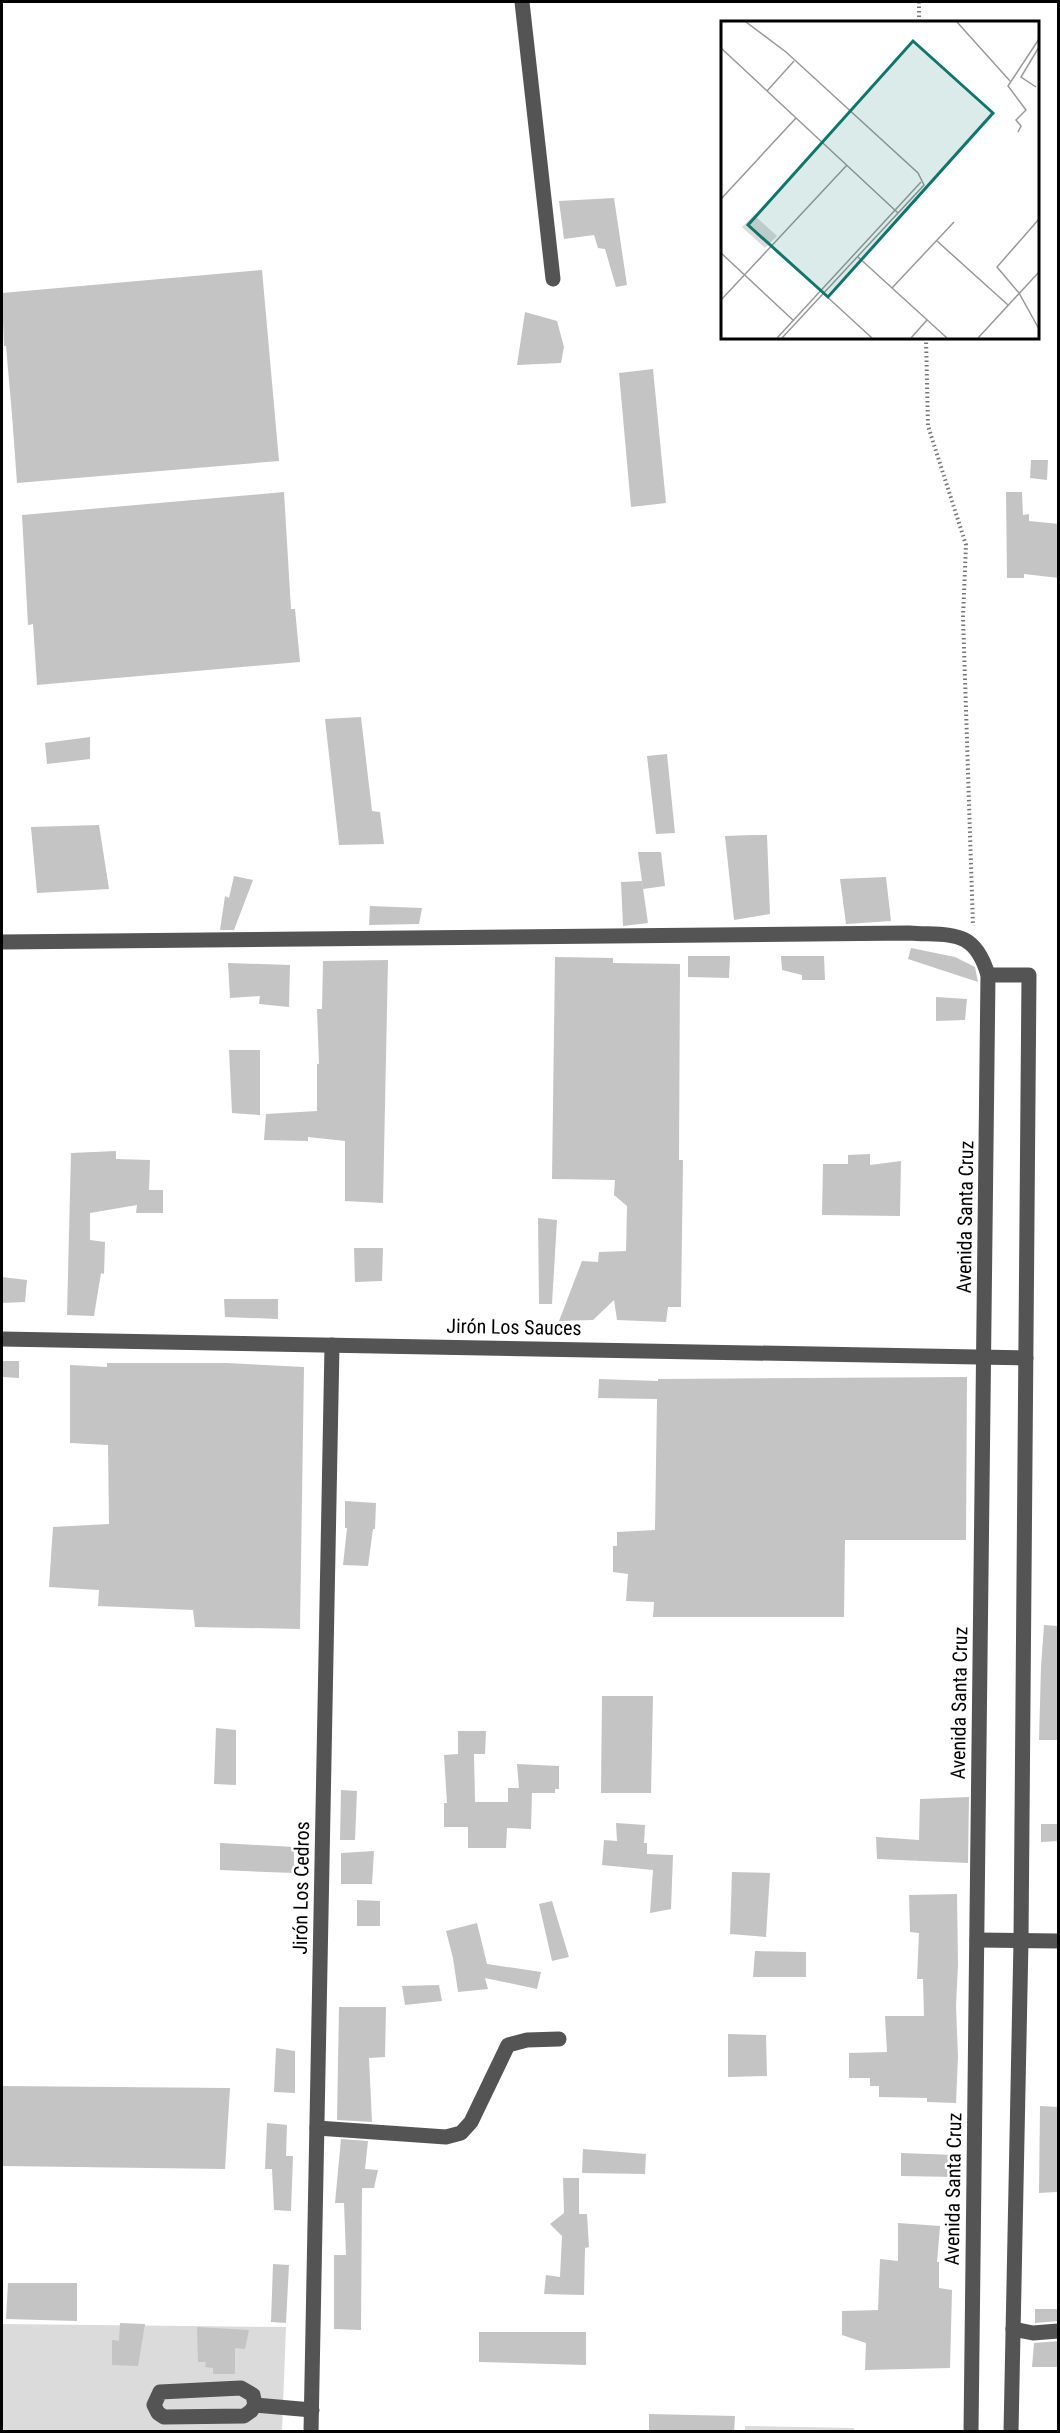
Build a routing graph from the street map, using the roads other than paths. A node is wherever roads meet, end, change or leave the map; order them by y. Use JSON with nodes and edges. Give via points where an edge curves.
{"nodes":[{"id":1,"x":522,"y":2,"type":"edge"},
{"id":2,"x":553,"y":279,"type":"dead end"},
{"id":3,"x":2,"y":942,"type":"edge"},
{"id":4,"x":988,"y":975,"type":"junction"},
{"id":5,"x":2,"y":1339,"type":"edge"},
{"id":6,"x":332,"y":1345,"type":"junction"},
{"id":7,"x":984,"y":1357,"type":"junction"},
{"id":8,"x":1026,"y":1358,"type":"junction"},
{"id":9,"x":977,"y":1940,"type":"junction"},
{"id":10,"x":1021,"y":1941,"type":"junction"},
{"id":11,"x":1059,"y":1941,"type":"edge"},
{"id":12,"x":559,"y":2039,"type":"dead end"},
{"id":13,"x":317,"y":2128,"type":"junction"},
{"id":14,"x":1013,"y":2329,"type":"junction"},
{"id":15,"x":1059,"y":2331,"type":"edge"},
{"id":16,"x":255,"y":2405,"type":"junction"},
{"id":17,"x":312,"y":2410,"type":"junction"},
{"id":18,"x":311,"y":2432,"type":"edge"},
{"id":19,"x":971,"y":2432,"type":"edge"},
{"id":20,"x":1011,"y":2432,"type":"edge"}],
"edges":[{"from":1,"to":2,"type":"street"},
{"from":3,"to":4,"type":"street","via":[[909,933],[961,937],[974,945]]},
{"from":4,"to":7,"type":"street","name":"Avenida Santa Cruz"},
{"from":4,"to":8,"type":"street","via":[[1029,975]]},
{"from":5,"to":6,"type":"street","name":"Jirón Los Sauces"},
{"from":6,"to":7,"type":"street","name":"Jirón Los Sauces"},
{"from":6,"to":13,"type":"street","name":"Jirón Los Cedros"},
{"from":7,"to":8,"type":"street","name":"Jirón Los Sauces"},
{"from":7,"to":9,"type":"street","name":"Avenida Santa Cruz"},
{"from":8,"to":10,"type":"street"},
{"from":9,"to":10,"type":"street"},
{"from":9,"to":19,"type":"street","name":"Avenida Santa Cruz"},
{"from":10,"to":11,"type":"street"},
{"from":10,"to":14,"type":"street"},
{"from":12,"to":13,"type":"street","via":[[508,2045],[471,2122],[461,2133],[446,2137]]},
{"from":13,"to":17,"type":"street","name":"Jirón Los Cedros"},
{"from":14,"to":15,"type":"street","via":[[1033,2333]]},
{"from":14,"to":20,"type":"street"},
{"from":16,"to":16,"type":"street","via":[[244,2416],[164,2416],[154,2405],[160,2392],[241,2388],[252,2395]]},
{"from":16,"to":17,"type":"street"},
{"from":17,"to":18,"type":"street","name":"Jirón Los Cedros"}]}
